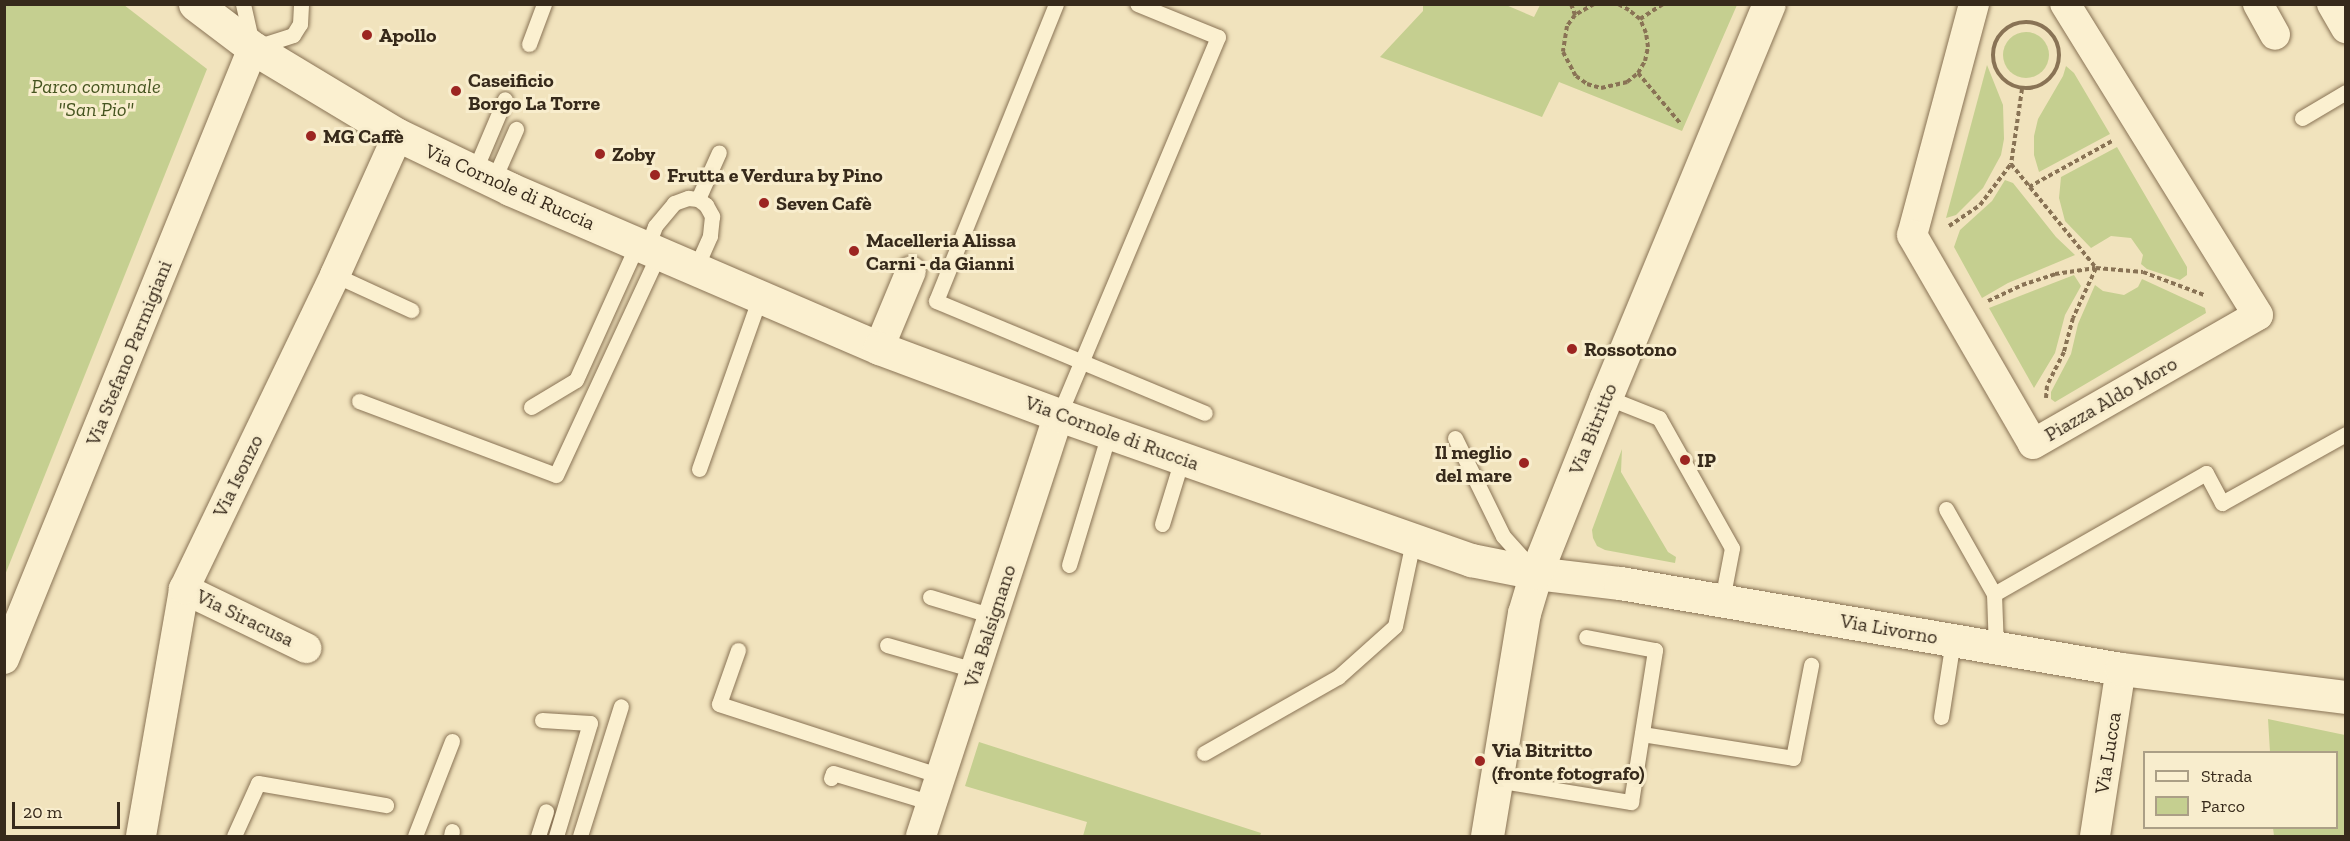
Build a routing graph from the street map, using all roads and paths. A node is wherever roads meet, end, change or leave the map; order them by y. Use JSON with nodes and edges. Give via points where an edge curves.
{"nodes":[{"id":1,"x":195,"y":4,"type":"edge"},
{"id":2,"x":243,"y":4,"type":"edge"},
{"id":3,"x":301,"y":4,"type":"edge"},
{"id":4,"x":544,"y":4,"type":"edge"},
{"id":5,"x":1056,"y":4,"type":"edge"},
{"id":6,"x":1137,"y":4,"type":"edge"},
{"id":7,"x":1571,"y":4,"type":"edge"},
{"id":8,"x":1594,"y":4,"type":"edge"},
{"id":9,"x":1618,"y":4,"type":"edge"},
{"id":10,"x":1663,"y":4,"type":"edge"},
{"id":11,"x":1769,"y":4,"type":"edge"},
{"id":12,"x":1974,"y":4,"type":"edge"},
{"id":13,"x":2065,"y":4,"type":"edge"},
{"id":14,"x":2258,"y":4,"type":"edge"},
{"id":15,"x":2332,"y":4,"type":"edge"},
{"id":16,"x":1575,"y":15,"type":"junction"},
{"id":17,"x":1640,"y":19,"type":"junction"},
{"id":18,"x":2346,"y":28,"type":"edge"},
{"id":19,"x":2275,"y":35,"type":"dead end"},
{"id":20,"x":529,"y":44,"type":"dead end"},
{"id":21,"x":253,"y":48,"type":"junction"},
{"id":22,"x":1638,"y":73,"type":"junction"},
{"id":23,"x":2022,"y":89,"type":"junction"},
{"id":24,"x":2346,"y":92,"type":"edge"},
{"id":25,"x":505,"y":99,"type":"dead end"},
{"id":26,"x":2302,"y":118,"type":"dead end"},
{"id":27,"x":1680,"y":123,"type":"dead end"},
{"id":28,"x":516,"y":129,"type":"dead end"},
{"id":29,"x":398,"y":135,"type":"junction"},
{"id":30,"x":2116,"y":138,"type":"dead end"},
{"id":31,"x":719,"y":152,"type":"dead end"},
{"id":32,"x":2012,"y":164,"type":"junction"},
{"id":33,"x":483,"y":177,"type":"junction"},
{"id":34,"x":2029,"y":187,"type":"junction"},
{"id":35,"x":698,"y":199,"type":"junction"},
{"id":36,"x":1939,"y":228,"type":"dead end"},
{"id":37,"x":648,"y":248,"type":"junction"},
{"id":38,"x":2096,"y":268,"type":"junction"},
{"id":39,"x":695,"y":269,"type":"junction"},
{"id":40,"x":910,"y":271,"type":"dead end"},
{"id":41,"x":335,"y":275,"type":"junction"},
{"id":42,"x":2208,"y":296,"type":"dead end"},
{"id":43,"x":760,"y":297,"type":"junction"},
{"id":44,"x":1982,"y":304,"type":"dead end"},
{"id":45,"x":411,"y":310,"type":"dead end"},
{"id":46,"x":879,"y":348,"type":"junction"},
{"id":47,"x":1083,"y":362,"type":"junction"},
{"id":48,"x":1606,"y":397,"type":"junction"},
{"id":49,"x":359,"y":401,"type":"dead end"},
{"id":50,"x":2045,"y":404,"type":"dead end"},
{"id":51,"x":531,"y":407,"type":"dead end"},
{"id":52,"x":1204,"y":413,"type":"dead end"},
{"id":53,"x":1059,"y":416,"type":"junction"},
{"id":54,"x":1109,"y":434,"type":"junction"},
{"id":55,"x":2346,"y":434,"type":"edge"},
{"id":56,"x":1455,"y":438,"type":"dead end"},
{"id":57,"x":1182,"y":459,"type":"junction"},
{"id":58,"x":699,"y":469,"type":"dead end"},
{"id":59,"x":1946,"y":509,"type":"dead end"},
{"id":60,"x":1162,"y":524,"type":"dead end"},
{"id":61,"x":1413,"y":541,"type":"junction"},
{"id":62,"x":1069,"y":565,"type":"dead end"},
{"id":63,"x":1536,"y":573,"type":"junction"},
{"id":64,"x":184,"y":589,"type":"junction"},
{"id":65,"x":1994,"y":594,"type":"junction"},
{"id":66,"x":930,"y":597,"type":"dead end"},
{"id":67,"x":1722,"y":600,"type":"junction"},
{"id":68,"x":993,"y":616,"type":"junction"},
{"id":69,"x":1586,"y":637,"type":"dead end"},
{"id":70,"x":1953,"y":640,"type":"junction"},
{"id":71,"x":887,"y":645,"type":"dead end"},
{"id":72,"x":306,"y":648,"type":"dead end"},
{"id":73,"x":1996,"y":648,"type":"junction"},
{"id":74,"x":738,"y":650,"type":"dead end"},
{"id":75,"x":4,"y":659,"type":"edge"},
{"id":76,"x":1811,"y":665,"type":"dead end"},
{"id":77,"x":2121,"y":669,"type":"junction"},
{"id":78,"x":975,"y":670,"type":"junction"},
{"id":79,"x":2346,"y":697,"type":"edge"},
{"id":80,"x":621,"y":706,"type":"dead end"},
{"id":81,"x":1941,"y":717,"type":"dead end"},
{"id":82,"x":542,"y":720,"type":"dead end"},
{"id":83,"x":1642,"y":734,"type":"junction"},
{"id":84,"x":452,"y":741,"type":"dead end"},
{"id":85,"x":1204,"y":753,"type":"dead end"},
{"id":86,"x":831,"y":778,"type":"dead end"},
{"id":87,"x":1496,"y":780,"type":"junction"},
{"id":88,"x":936,"y":789,"type":"junction"},
{"id":89,"x":386,"y":805,"type":"dead end"},
{"id":90,"x":546,"y":811,"type":"dead end"},
{"id":91,"x":141,"y":837,"type":"edge"},
{"id":92,"x":234,"y":837,"type":"edge"},
{"id":93,"x":416,"y":837,"type":"edge"},
{"id":94,"x":538,"y":837,"type":"edge"},
{"id":95,"x":556,"y":837,"type":"edge"},
{"id":96,"x":579,"y":837,"type":"edge"},
{"id":97,"x":921,"y":837,"type":"edge"},
{"id":98,"x":1487,"y":837,"type":"edge"},
{"id":99,"x":2095,"y":837,"type":"edge"}],
"edges":[{"from":1,"to":21,"type":"main road","name":"Via Cornole di Ruccia"},
{"from":2,"to":21,"type":"lane"},
{"from":3,"to":21,"type":"lane","via":[[300,24],[293,35]]},
{"from":4,"to":20,"type":"lane"},
{"from":5,"to":47,"type":"lane","via":[[936,301]]},
{"from":6,"to":47,"type":"lane","via":[[1218,37]]},
{"from":7,"to":16,"type":"path"},
{"from":8,"to":16,"type":"path"},
{"from":9,"to":17,"type":"path"},
{"from":10,"to":17,"type":"path"},
{"from":11,"to":48,"type":"main road","name":"Via Bitritto"},
{"from":12,"to":13,"type":"street","name":"Piazza Aldo Moro","via":[[1912,235],[2033,444],[2258,315]]},
{"from":14,"to":19,"type":"street"},
{"from":15,"to":18,"type":"street"},
{"from":16,"to":22,"type":"path","via":[[1565,32],[1563,52],[1576,76],[1601,88],[1627,82]]},
{"from":17,"to":22,"type":"path","via":[[1648,47]]},
{"from":21,"to":29,"type":"main road","name":"Via Cornole di Ruccia"},
{"from":21,"to":75,"type":"street","name":"Via Stefano Parmigiani"},
{"from":22,"to":27,"type":"path"},
{"from":23,"to":23,"type":"path","via":[[2011,86],[1995,70],[1993,47],[2006,28],[2026,22],[2048,29],[2059,48],[2059,59],[2051,78],[2042,85]]},
{"from":23,"to":32,"type":"path"},
{"from":24,"to":26,"type":"lane"},
{"from":25,"to":33,"type":"lane"},
{"from":28,"to":33,"type":"lane"},
{"from":29,"to":33,"type":"main road","name":"Via Cornole di Ruccia"},
{"from":29,"to":41,"type":"street","name":"Via Isonzo"},
{"from":30,"to":34,"type":"path"},
{"from":31,"to":35,"type":"lane"},
{"from":32,"to":34,"type":"path"},
{"from":32,"to":36,"type":"path","via":[[1980,205],[1954,224]]},
{"from":33,"to":37,"type":"main road","name":"Via Cornole di Ruccia"},
{"from":34,"to":38,"type":"path"},
{"from":35,"to":37,"type":"lane","via":[[674,203],[655,226]]},
{"from":35,"to":39,"type":"lane","via":[[712,216],[710,236]]},
{"from":37,"to":39,"type":"main road","name":"Via Cornole di Ruccia"},
{"from":37,"to":49,"type":"lane","via":[[556,475]]},
{"from":37,"to":51,"type":"lane","via":[[576,380]]},
{"from":38,"to":42,"type":"path","via":[[2143,272]]},
{"from":38,"to":44,"type":"path","via":[[2055,274]]},
{"from":38,"to":50,"type":"path","via":[[2047,386]]},
{"from":39,"to":43,"type":"main road","name":"Via Cornole di Ruccia"},
{"from":40,"to":46,"type":"street"},
{"from":41,"to":45,"type":"lane"},
{"from":41,"to":64,"type":"street","name":"Via Isonzo"},
{"from":43,"to":46,"type":"main road","name":"Via Cornole di Ruccia"},
{"from":43,"to":58,"type":"lane"},
{"from":46,"to":53,"type":"main road","name":"Via Cornole di Ruccia"},
{"from":47,"to":52,"type":"lane"},
{"from":47,"to":53,"type":"lane"},
{"from":48,"to":63,"type":"main road","name":"Via Bitritto"},
{"from":48,"to":67,"type":"lane","via":[[1659,418],[1732,548]]},
{"from":53,"to":54,"type":"main road","name":"Via Cornole di Ruccia"},
{"from":53,"to":68,"type":"street","name":"Via Balsignano"},
{"from":54,"to":57,"type":"main road","name":"Via Cornole di Ruccia"},
{"from":54,"to":62,"type":"lane"},
{"from":55,"to":65,"type":"lane","via":[[2222,503],[2206,473]]},
{"from":56,"to":63,"type":"lane","via":[[1503,536]]},
{"from":57,"to":60,"type":"lane"},
{"from":57,"to":61,"type":"main road","name":"Via Cornole di Ruccia"},
{"from":59,"to":65,"type":"lane"},
{"from":61,"to":63,"type":"main road","name":"Via Cornole di Ruccia","via":[[1481,563]]},
{"from":61,"to":85,"type":"lane","via":[[1395,626],[1338,677]]},
{"from":63,"to":67,"type":"main road","name":"Via Livorno","via":[[1606,580]]},
{"from":63,"to":87,"type":"main road","name":"Via Bitritto","via":[[1524,613]]},
{"from":64,"to":72,"type":"street","name":"Via Siracusa"},
{"from":64,"to":91,"type":"street","name":"Via Isonzo"},
{"from":65,"to":73,"type":"lane"},
{"from":66,"to":68,"type":"lane"},
{"from":67,"to":70,"type":"main road","name":"Via Livorno"},
{"from":68,"to":78,"type":"street","name":"Via Balsignano"},
{"from":69,"to":83,"type":"lane","via":[[1656,650]]},
{"from":70,"to":73,"type":"main road","name":"Via Livorno"},
{"from":70,"to":81,"type":"lane"},
{"from":71,"to":78,"type":"lane"},
{"from":73,"to":77,"type":"main road","name":"Via Livorno"},
{"from":74,"to":88,"type":"lane","via":[[720,704]]},
{"from":76,"to":83,"type":"lane","via":[[1793,758]]},
{"from":77,"to":79,"type":"main road","name":"Via Livorno"},
{"from":77,"to":99,"type":"street","name":"Via Lucca"},
{"from":78,"to":88,"type":"street","name":"Via Balsignano"},
{"from":80,"to":96,"type":"lane"},
{"from":82,"to":95,"type":"lane","via":[[590,723]]},
{"from":83,"to":87,"type":"lane","via":[[1631,802]]},
{"from":84,"to":93,"type":"lane"},
{"from":86,"to":88,"type":"lane","via":[[833,773]]},
{"from":87,"to":98,"type":"main road","name":"Via Bitritto"},
{"from":88,"to":97,"type":"street","name":"Via Balsignano"},
{"from":89,"to":92,"type":"lane","via":[[258,783]]},
{"from":90,"to":94,"type":"lane"}]}
